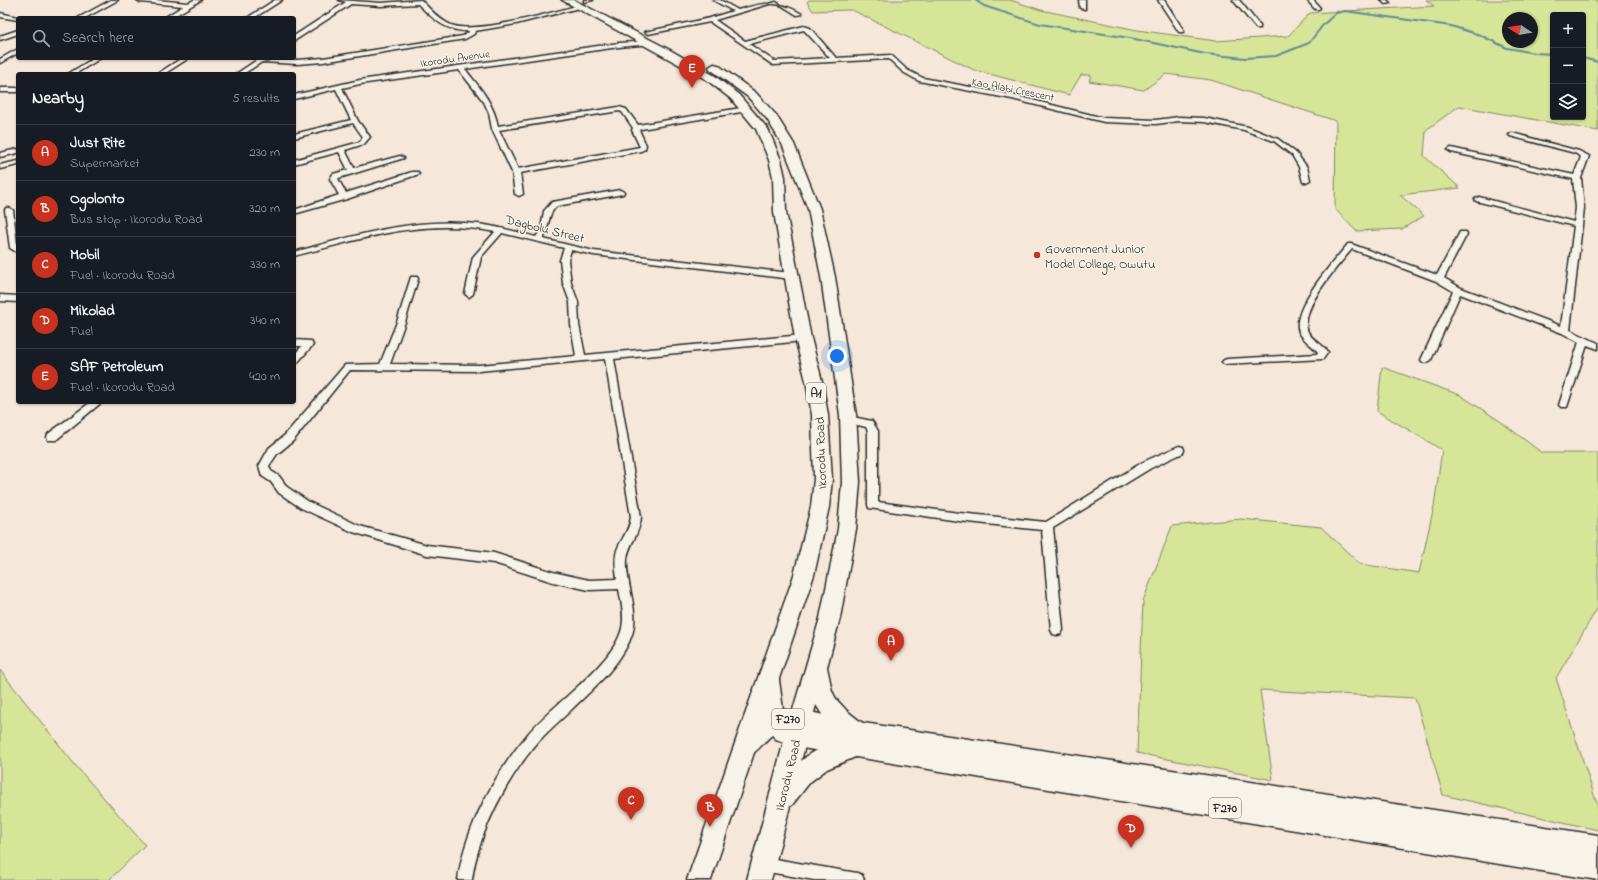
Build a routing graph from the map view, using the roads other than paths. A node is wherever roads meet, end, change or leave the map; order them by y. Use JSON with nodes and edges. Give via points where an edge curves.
{"nodes":[{"id":1,"x":116,"y":0,"type":"edge"},
{"id":2,"x":140,"y":0,"type":"edge"},
{"id":3,"x":198,"y":0,"type":"edge"},
{"id":4,"x":279,"y":0,"type":"edge"},
{"id":5,"x":342,"y":0,"type":"edge"},
{"id":6,"x":716,"y":0,"type":"edge"},
{"id":7,"x":776,"y":0,"type":"edge"},
{"id":8,"x":1082,"y":0,"type":"edge"},
{"id":9,"x":1161,"y":0,"type":"edge"},
{"id":10,"x":1236,"y":0,"type":"edge"},
{"id":11,"x":1310,"y":0,"type":"edge"},
{"id":12,"x":419,"y":1,"type":"edge"},
{"id":13,"x":585,"y":1,"type":"edge"},
{"id":14,"x":350,"y":2,"type":"junction"},
{"id":15,"x":188,"y":5,"type":"junction"},
{"id":16,"x":1083,"y":8,"type":"dead end"},
{"id":17,"x":1317,"y":8,"type":"dead end"},
{"id":18,"x":738,"y":12,"type":"junction"},
{"id":19,"x":799,"y":14,"type":"dead end"},
{"id":20,"x":0,"y":15,"type":"edge"},
{"id":21,"x":85,"y":16,"type":"edge"},
{"id":22,"x":170,"y":16,"type":"edge"},
{"id":23,"x":253,"y":16,"type":"edge"},
{"id":24,"x":16,"y":18,"type":"edge"},
{"id":25,"x":711,"y":20,"type":"junction"},
{"id":26,"x":1258,"y":27,"type":"dead end"},
{"id":27,"x":472,"y":29,"type":"junction"},
{"id":28,"x":1181,"y":31,"type":"dead end"},
{"id":29,"x":16,"y":33,"type":"edge"},
{"id":30,"x":645,"y":37,"type":"junction"},
{"id":31,"x":0,"y":38,"type":"edge"},
{"id":32,"x":296,"y":38,"type":"edge"},
{"id":33,"x":744,"y":43,"type":"junction"},
{"id":34,"x":619,"y":45,"type":"junction"},
{"id":35,"x":16,"y":52,"type":"edge"},
{"id":36,"x":834,"y":59,"type":"junction"},
{"id":37,"x":0,"y":60,"type":"edge"},
{"id":38,"x":95,"y":60,"type":"edge"},
{"id":39,"x":183,"y":60,"type":"edge"},
{"id":40,"x":260,"y":60,"type":"edge"},
{"id":41,"x":276,"y":60,"type":"edge"},
{"id":42,"x":461,"y":68,"type":"junction"},
{"id":43,"x":74,"y":72,"type":"edge"},
{"id":44,"x":163,"y":72,"type":"edge"},
{"id":45,"x":242,"y":72,"type":"edge"},
{"id":46,"x":338,"y":86,"type":"junction"},
{"id":47,"x":0,"y":90,"type":"edge"},
{"id":48,"x":16,"y":90,"type":"edge"},
{"id":49,"x":296,"y":96,"type":"edge"},
{"id":50,"x":747,"y":109,"type":"junction"},
{"id":51,"x":355,"y":121,"type":"junction"},
{"id":52,"x":636,"y":128,"type":"junction"},
{"id":53,"x":495,"y":129,"type":"junction"},
{"id":54,"x":1512,"y":135,"type":"dead end"},
{"id":55,"x":296,"y":136,"type":"edge"},
{"id":56,"x":341,"y":149,"type":"junction"},
{"id":57,"x":1451,"y":150,"type":"dead end"},
{"id":58,"x":16,"y":151,"type":"edge"},
{"id":59,"x":0,"y":155,"type":"edge"},
{"id":60,"x":400,"y":158,"type":"dead end"},
{"id":61,"x":296,"y":161,"type":"edge"},
{"id":62,"x":16,"y":163,"type":"edge"},
{"id":63,"x":0,"y":167,"type":"edge"},
{"id":64,"x":352,"y":171,"type":"junction"},
{"id":65,"x":516,"y":172,"type":"junction"},
{"id":66,"x":415,"y":174,"type":"dead end"},
{"id":67,"x":1577,"y":178,"type":"junction"},
{"id":68,"x":1306,"y":180,"type":"dead end"},
{"id":69,"x":620,"y":192,"type":"dead end"},
{"id":70,"x":519,"y":194,"type":"dead end"},
{"id":71,"x":344,"y":197,"type":"junction"},
{"id":72,"x":1479,"y":199,"type":"dead end"},
{"id":73,"x":9,"y":210,"type":"dead end"},
{"id":74,"x":296,"y":211,"type":"edge"},
{"id":75,"x":1578,"y":225,"type":"junction"},
{"id":76,"x":501,"y":230,"type":"junction"},
{"id":77,"x":1462,"y":234,"type":"dead end"},
{"id":78,"x":15,"y":236,"type":"edge"},
{"id":79,"x":538,"y":240,"type":"junction"},
{"id":80,"x":568,"y":247,"type":"junction"},
{"id":81,"x":16,"y":250,"type":"edge"},
{"id":82,"x":296,"y":253,"type":"edge"},
{"id":83,"x":791,"y":276,"type":"junction"},
{"id":84,"x":414,"y":279,"type":"dead end"},
{"id":85,"x":1439,"y":279,"type":"junction"},
{"id":86,"x":1458,"y":290,"type":"junction"},
{"id":87,"x":469,"y":294,"type":"dead end"},
{"id":88,"x":0,"y":298,"type":"edge"},
{"id":89,"x":16,"y":299,"type":"edge"},
{"id":90,"x":1565,"y":331,"type":"junction"},
{"id":91,"x":803,"y":338,"type":"junction"},
{"id":92,"x":1584,"y":341,"type":"junction"},
{"id":93,"x":296,"y":343,"type":"edge"},
{"id":94,"x":1598,"y":346,"type":"edge"},
{"id":95,"x":609,"y":355,"type":"junction"},
{"id":96,"x":581,"y":357,"type":"junction"},
{"id":97,"x":296,"y":359,"type":"edge"},
{"id":98,"x":1426,"y":360,"type":"dead end"},
{"id":99,"x":1227,"y":362,"type":"dead end"},
{"id":100,"x":384,"y":367,"type":"junction"},
{"id":101,"x":94,"y":404,"type":"edge"},
{"id":102,"x":1564,"y":405,"type":"dead end"},
{"id":103,"x":848,"y":420,"type":"junction"},
{"id":104,"x":52,"y":437,"type":"dead end"},
{"id":105,"x":1179,"y":450,"type":"dead end"},
{"id":106,"x":1047,"y":526,"type":"junction"},
{"id":107,"x":624,"y":584,"type":"junction"},
{"id":108,"x":1057,"y":630,"type":"dead end"},
{"id":109,"x":817,"y":666,"type":"junction"},
{"id":110,"x":769,"y":679,"type":"junction"},
{"id":111,"x":775,"y":722,"type":"junction"},
{"id":112,"x":798,"y":729,"type":"junction"},
{"id":113,"x":854,"y":739,"type":"junction"},
{"id":114,"x":739,"y":763,"type":"junction"},
{"id":115,"x":780,"y":802,"type":"junction"},
{"id":116,"x":1598,"y":846,"type":"edge"},
{"id":117,"x":1598,"y":868,"type":"edge"},
{"id":118,"x":761,"y":872,"type":"edge"},
{"id":119,"x":465,"y":880,"type":"edge"},
{"id":120,"x":699,"y":880,"type":"edge"},
{"id":121,"x":857,"y":880,"type":"edge"}],
"edges":[{"from":1,"to":21,"type":"street"},
{"from":2,"to":15,"type":"street"},
{"from":3,"to":15,"type":"street"},
{"from":4,"to":23,"type":"street"},
{"from":5,"to":14,"type":"street"},
{"from":6,"to":18,"type":"street"},
{"from":7,"to":18,"type":"street"},
{"from":7,"to":19,"type":"street"},
{"from":8,"to":16,"type":"street"},
{"from":9,"to":28,"type":"street"},
{"from":10,"to":26,"type":"street"},
{"from":11,"to":17,"type":"street"},
{"from":12,"to":14,"type":"street","via":[[382,5]]},
{"from":12,"to":27,"type":"street","via":[[451,27]]},
{"from":13,"to":27,"type":"street","via":[[497,25]]},
{"from":13,"to":30,"type":"highway","name":"Ikorodu Road","number":"A1"},
{"from":14,"to":32,"type":"street"},
{"from":15,"to":22,"type":"street"},
{"from":18,"to":25,"type":"street"},
{"from":20,"to":24,"type":"street"},
{"from":25,"to":30,"type":"street"},
{"from":25,"to":33,"type":"street","name":"Kao Alabi Crescent"},
{"from":27,"to":41,"type":"street","via":[[472,33],[465,37],[330,59],[303,62]]},
{"from":29,"to":31,"type":"street"},
{"from":30,"to":34,"type":"street"},
{"from":30,"to":34,"type":"street"},
{"from":30,"to":50,"type":"highway","name":"Ikorodu Road","number":"A1","via":[[711,78]]},
{"from":30,"to":103,"type":"highway","name":"Ikorodu Road","number":"A1","via":[[706,62],[724,73],[752,95],[781,129],[814,209],[825,255]]},
{"from":33,"to":36,"type":"street","name":"Kao Alabi Crescent","via":[[773,63]]},
{"from":33,"to":36,"type":"street","via":[[804,28],[808,29]]},
{"from":34,"to":42,"type":"street","name":"Ikorodu Avenue"},
{"from":35,"to":37,"type":"street"},
{"from":36,"to":68,"type":"street","name":"Kao Alabi Crescent","via":[[891,57],[905,71],[921,80],[1012,97],[1104,120],[1156,122],[1180,119],[1236,125],[1268,136],[1285,146],[1301,162]]},
{"from":38,"to":43,"type":"street"},
{"from":39,"to":44,"type":"street"},
{"from":40,"to":45,"type":"street"},
{"from":42,"to":46,"type":"street","name":"Ikorodu Avenue"},
{"from":42,"to":53,"type":"street","via":[[487,102]]},
{"from":46,"to":49,"type":"street","name":"Ikorodu Avenue"},
{"from":46,"to":51,"type":"street"},
{"from":47,"to":48,"type":"street"},
{"from":50,"to":52,"type":"street"},
{"from":50,"to":83,"type":"highway","name":"Ikorodu Road","number":"A1","via":[[762,129],[775,160],[779,177],[780,212]]},
{"from":51,"to":55,"type":"street"},
{"from":51,"to":56,"type":"street","via":[[367,137],[362,143]]},
{"from":52,"to":53,"type":"street","via":[[624,110],[619,108]]},
{"from":52,"to":65,"type":"street","via":[[643,145],[639,150]]},
{"from":53,"to":65,"type":"street"},
{"from":54,"to":67,"type":"street","via":[[1582,154],[1585,156]]},
{"from":56,"to":61,"type":"street"},
{"from":56,"to":64,"type":"street"},
{"from":57,"to":67,"type":"street"},
{"from":58,"to":59,"type":"street"},
{"from":60,"to":64,"type":"street"},
{"from":62,"to":63,"type":"street"},
{"from":64,"to":71,"type":"street","via":[[334,178]]},
{"from":65,"to":70,"type":"street"},
{"from":66,"to":71,"type":"street"},
{"from":67,"to":75,"type":"street","via":[[1580,208]]},
{"from":69,"to":79,"type":"street","via":[[555,204],[547,211],[544,229]]},
{"from":71,"to":74,"type":"street"},
{"from":72,"to":75,"type":"street"},
{"from":73,"to":78,"type":"street"},
{"from":75,"to":90,"type":"street"},
{"from":76,"to":79,"type":"street","name":"Dagbolu Street"},
{"from":76,"to":82,"type":"street","name":"Dagbolu Street","via":[[465,225],[421,225],[366,235]]},
{"from":76,"to":87,"type":"street","via":[[478,257]]},
{"from":77,"to":85,"type":"street"},
{"from":78,"to":81,"type":"street"},
{"from":79,"to":80,"type":"street","name":"Dagbolu Street"},
{"from":80,"to":83,"type":"street","name":"Dagbolu Street","via":[[634,259]]},
{"from":80,"to":96,"type":"street","via":[[564,260],[566,283],[574,302]]},
{"from":83,"to":91,"type":"highway","name":"Ikorodu Road","number":"A1"},
{"from":84,"to":100,"type":"street","via":[[402,322]]},
{"from":85,"to":86,"type":"street"},
{"from":85,"to":99,"type":"street","via":[[1351,246],[1309,300],[1305,311],[1303,329],[1306,336],[1320,347],[1323,352],[1320,357]]},
{"from":86,"to":90,"type":"street"},
{"from":86,"to":98,"type":"street"},
{"from":88,"to":89,"type":"street"},
{"from":90,"to":92,"type":"street"},
{"from":91,"to":95,"type":"street"},
{"from":91,"to":110,"type":"highway","name":"Ikorodu Road","number":"A1","via":[[820,415],[823,479],[820,507],[804,575]]},
{"from":92,"to":94,"type":"street"},
{"from":92,"to":102,"type":"street"},
{"from":93,"to":97,"type":"street","via":[[308,343]]},
{"from":95,"to":96,"type":"street"},
{"from":95,"to":107,"type":"street","via":[[636,517],[635,526],[623,550],[621,568]]},
{"from":96,"to":100,"type":"street","via":[[479,368]]},
{"from":100,"to":107,"type":"street","via":[[348,367],[289,438],[273,451],[264,466],[266,472],[283,490],[305,505],[357,529],[427,550],[494,558],[553,577],[589,585]]},
{"from":101,"to":104,"type":"street"},
{"from":103,"to":106,"type":"street","via":[[869,424],[873,431],[873,505]]},
{"from":103,"to":109,"type":"highway","name":"Ikorodu Road","number":"A1","via":[[851,482],[847,529],[830,618]]},
{"from":105,"to":106,"type":"street","via":[[1147,465]]},
{"from":106,"to":108,"type":"street"},
{"from":107,"to":119,"type":"street","via":[[629,614],[624,640],[609,664],[533,738],[501,783],[491,800],[472,848]]},
{"from":109,"to":112,"type":"highway","name":"Ikorodu Road","number":"A1"},
{"from":109,"to":113,"type":"highway","via":[[823,698],[828,708]]},
{"from":110,"to":111,"type":"main road","number":"F270"},
{"from":110,"to":114,"type":"highway","name":"Ikorodu Road","number":"A1"},
{"from":111,"to":112,"type":"main road","number":"F270","via":[[787,719]]},
{"from":111,"to":114,"type":"main road","number":"F270","via":[[763,728],[751,741]]},
{"from":112,"to":113,"type":"main road","number":"F270"},
{"from":112,"to":115,"type":"highway","name":"Ikorodu Road","number":"A1"},
{"from":113,"to":115,"type":"highway","via":[[802,774]]},
{"from":113,"to":116,"type":"main road","number":"F270"},
{"from":113,"to":117,"type":"main road","number":"F270","via":[[1540,860]]},
{"from":114,"to":120,"type":"highway","name":"Ikorodu Road","number":"A1"},
{"from":115,"to":118,"type":"highway","name":"Ikorodu Road","number":"A1"},
{"from":118,"to":121,"type":"street"}]}
